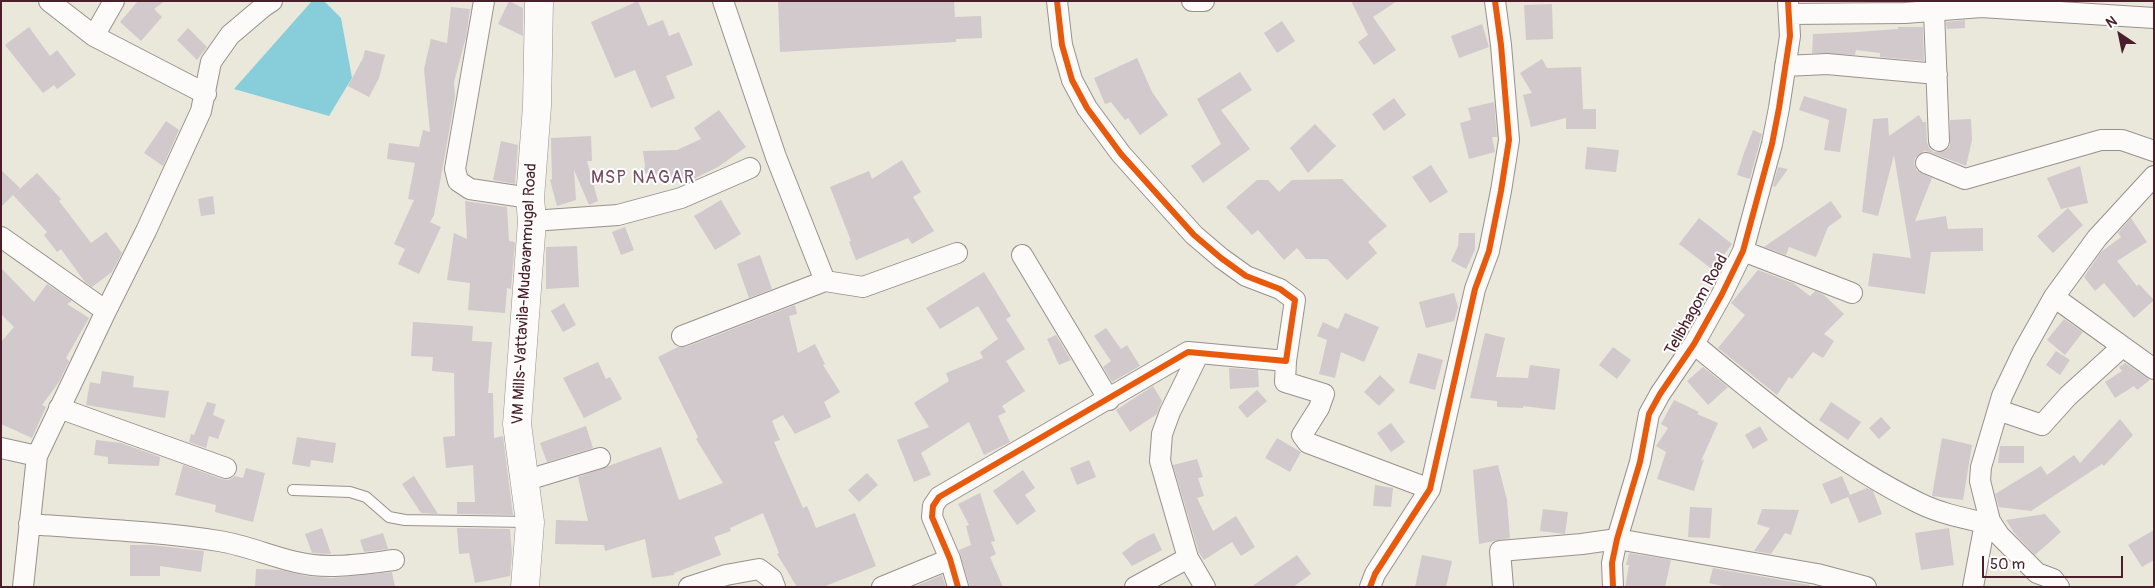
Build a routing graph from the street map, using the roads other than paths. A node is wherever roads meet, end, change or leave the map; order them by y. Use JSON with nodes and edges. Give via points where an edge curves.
{"nodes":[{"id":1,"x":49,"y":1,"type":"edge"},
{"id":2,"x":114,"y":1,"type":"edge"},
{"id":3,"x":272,"y":1,"type":"edge"},
{"id":4,"x":484,"y":1,"type":"edge"},
{"id":5,"x":539,"y":1,"type":"edge"},
{"id":6,"x":723,"y":1,"type":"edge"},
{"id":7,"x":1057,"y":1,"type":"edge"},
{"id":8,"x":1192,"y":1,"type":"edge"},
{"id":9,"x":1204,"y":1,"type":"edge"},
{"id":10,"x":1494,"y":1,"type":"edge"},
{"id":11,"x":1788,"y":8,"type":"edge"},
{"id":12,"x":1934,"y":10,"type":"junction"},
{"id":13,"x":2154,"y":18,"type":"edge"},
{"id":14,"x":94,"y":36,"type":"junction"},
{"id":15,"x":1785,"y":66,"type":"junction"},
{"id":16,"x":1937,"y":74,"type":"junction"},
{"id":17,"x":206,"y":94,"type":"junction"},
{"id":18,"x":1939,"y":141,"type":"dead end"},
{"id":19,"x":2154,"y":151,"type":"edge"},
{"id":20,"x":1926,"y":163,"type":"dead end"},
{"id":21,"x":750,"y":168,"type":"dead end"},
{"id":22,"x":2154,"y":176,"type":"edge"},
{"id":23,"x":531,"y":209,"type":"junction"},
{"id":24,"x":1,"y":237,"type":"edge"},
{"id":25,"x":1742,"y":251,"type":"junction"},
{"id":26,"x":957,"y":252,"type":"dead end"},
{"id":27,"x":1022,"y":255,"type":"dead end"},
{"id":28,"x":825,"y":281,"type":"junction"},
{"id":29,"x":1852,"y":293,"type":"dead end"},
{"id":30,"x":2054,"y":297,"type":"junction"},
{"id":31,"x":106,"y":311,"type":"junction"},
{"id":32,"x":682,"y":336,"type":"dead end"},
{"id":33,"x":1694,"y":344,"type":"junction"},
{"id":34,"x":2122,"y":346,"type":"junction"},
{"id":35,"x":1199,"y":353,"type":"junction"},
{"id":36,"x":1286,"y":362,"type":"junction"},
{"id":37,"x":2154,"y":369,"type":"edge"},
{"id":38,"x":1109,"y":400,"type":"junction"},
{"id":39,"x":58,"y":408,"type":"junction"},
{"id":40,"x":1998,"y":410,"type":"junction"},
{"id":41,"x":1,"y":448,"type":"edge"},
{"id":42,"x":37,"y":456,"type":"junction"},
{"id":43,"x":600,"y":458,"type":"dead end"},
{"id":44,"x":226,"y":468,"type":"dead end"},
{"id":45,"x":524,"y":481,"type":"junction"},
{"id":46,"x":1430,"y":489,"type":"junction"},
{"id":47,"x":293,"y":490,"type":"dead end"},
{"id":48,"x":530,"y":522,"type":"junction"},
{"id":49,"x":1988,"y":522,"type":"junction"},
{"id":50,"x":29,"y":524,"type":"junction"},
{"id":51,"x":1617,"y":539,"type":"junction"},
{"id":52,"x":1188,"y":558,"type":"junction"},
{"id":53,"x":950,"y":559,"type":"junction"},
{"id":54,"x":394,"y":560,"type":"dead end"},
{"id":55,"x":23,"y":587,"type":"edge"},
{"id":56,"x":525,"y":587,"type":"edge"},
{"id":57,"x":689,"y":587,"type":"edge"},
{"id":58,"x":775,"y":587,"type":"edge"},
{"id":59,"x":882,"y":587,"type":"edge"},
{"id":60,"x":958,"y":587,"type":"edge"},
{"id":61,"x":1135,"y":587,"type":"edge"},
{"id":62,"x":1206,"y":587,"type":"edge"},
{"id":63,"x":1370,"y":587,"type":"edge"},
{"id":64,"x":1503,"y":587,"type":"edge"},
{"id":65,"x":1613,"y":587,"type":"edge"},
{"id":66,"x":1866,"y":587,"type":"edge"},
{"id":67,"x":1973,"y":587,"type":"edge"},
{"id":68,"x":2059,"y":587,"type":"edge"}],
"edges":[{"from":1,"to":14,"type":"street"},
{"from":2,"to":14,"type":"street"},
{"from":3,"to":17,"type":"street","via":[[230,35],[211,62]]},
{"from":4,"to":23,"type":"street","via":[[455,169],[458,181],[470,189]]},
{"from":5,"to":23,"type":"street","name":"VM Mills-Vattavila-Mudavanmugal Road"},
{"from":6,"to":28,"type":"street","via":[[776,157]]},
{"from":7,"to":36,"type":"street","via":[[1062,45],[1072,80],[1087,108],[1121,154],[1194,235],[1221,258],[1246,276],[1280,289],[1295,300]]},
{"from":8,"to":9,"type":"street"},
{"from":10,"to":46,"type":"street","via":[[1502,45],[1509,140],[1489,251],[1475,289]]},
{"from":11,"to":12,"type":"street","via":[[1905,13]]},
{"from":11,"to":15,"type":"street","name":"Telibhagom Road","via":[[1790,36]]},
{"from":12,"to":13,"type":"street","via":[[1981,7]]},
{"from":12,"to":16,"type":"street"},
{"from":14,"to":17,"type":"street"},
{"from":15,"to":16,"type":"street","via":[[1827,64]]},
{"from":15,"to":25,"type":"street","name":"Telibhagom Road","via":[[1772,144]]},
{"from":16,"to":18,"type":"street"},
{"from":17,"to":31,"type":"street","via":[[146,231]]},
{"from":19,"to":20,"type":"street","via":[[2122,140],[2101,140],[1965,179]]},
{"from":21,"to":23,"type":"street","via":[[681,198],[618,215]]},
{"from":22,"to":30,"type":"street","via":[[2097,238]]},
{"from":23,"to":45,"type":"street","name":"VM Mills-Vattavila-Mudavanmugal Road","via":[[517,424]]},
{"from":24,"to":31,"type":"street"},
{"from":25,"to":29,"type":"street"},
{"from":25,"to":33,"type":"street","name":"Telibhagom Road"},
{"from":26,"to":28,"type":"street","via":[[864,287]]},
{"from":27,"to":38,"type":"street"},
{"from":28,"to":32,"type":"street"},
{"from":30,"to":34,"type":"street"},
{"from":30,"to":40,"type":"street","via":[[2023,352]]},
{"from":31,"to":39,"type":"street"},
{"from":33,"to":49,"type":"street","via":[[1761,399],[1874,478],[1921,504]]},
{"from":33,"to":51,"type":"street","name":"Telibhagom Road","via":[[1649,414],[1640,462]]},
{"from":34,"to":37,"type":"street"},
{"from":34,"to":40,"type":"street","via":[[2042,425]]},
{"from":35,"to":36,"type":"street"},
{"from":35,"to":38,"type":"street","via":[[1188,352]]},
{"from":35,"to":52,"type":"street","via":[[1162,434],[1160,461]]},
{"from":36,"to":46,"type":"street","via":[[1285,382],[1324,394],[1320,408],[1302,436],[1308,444]]},
{"from":38,"to":53,"type":"street","via":[[939,497],[933,506],[932,517]]},
{"from":39,"to":42,"type":"street"},
{"from":39,"to":44,"type":"street"},
{"from":40,"to":49,"type":"street","via":[[1981,466],[1980,481]]},
{"from":41,"to":42,"type":"street"},
{"from":42,"to":50,"type":"street"},
{"from":43,"to":45,"type":"street"},
{"from":45,"to":48,"type":"street","name":"VM Mills-Vattavila-Mudavanmugal Road"},
{"from":46,"to":63,"type":"street","via":[[1375,574]]},
{"from":47,"to":48,"type":"lane","via":[[350,492],[366,497],[389,517],[405,520]]},
{"from":48,"to":56,"type":"street","name":"VM Mills-Vattavila-Mudavanmugal Road"},
{"from":49,"to":67,"type":"street"},
{"from":49,"to":68,"type":"street","via":[[2037,573],[2054,579]]},
{"from":50,"to":54,"type":"street","via":[[219,541],[297,562],[328,566]]},
{"from":50,"to":55,"type":"street"},
{"from":51,"to":64,"type":"street","via":[[1500,551]]},
{"from":51,"to":65,"type":"street","name":"Telibhagom Road","via":[[1612,563]]},
{"from":51,"to":66,"type":"street","via":[[1817,574]]},
{"from":52,"to":61,"type":"street"},
{"from":52,"to":62,"type":"street"},
{"from":53,"to":59,"type":"street"},
{"from":53,"to":60,"type":"street"},
{"from":57,"to":58,"type":"street","via":[[759,569],[772,579]]}]}
